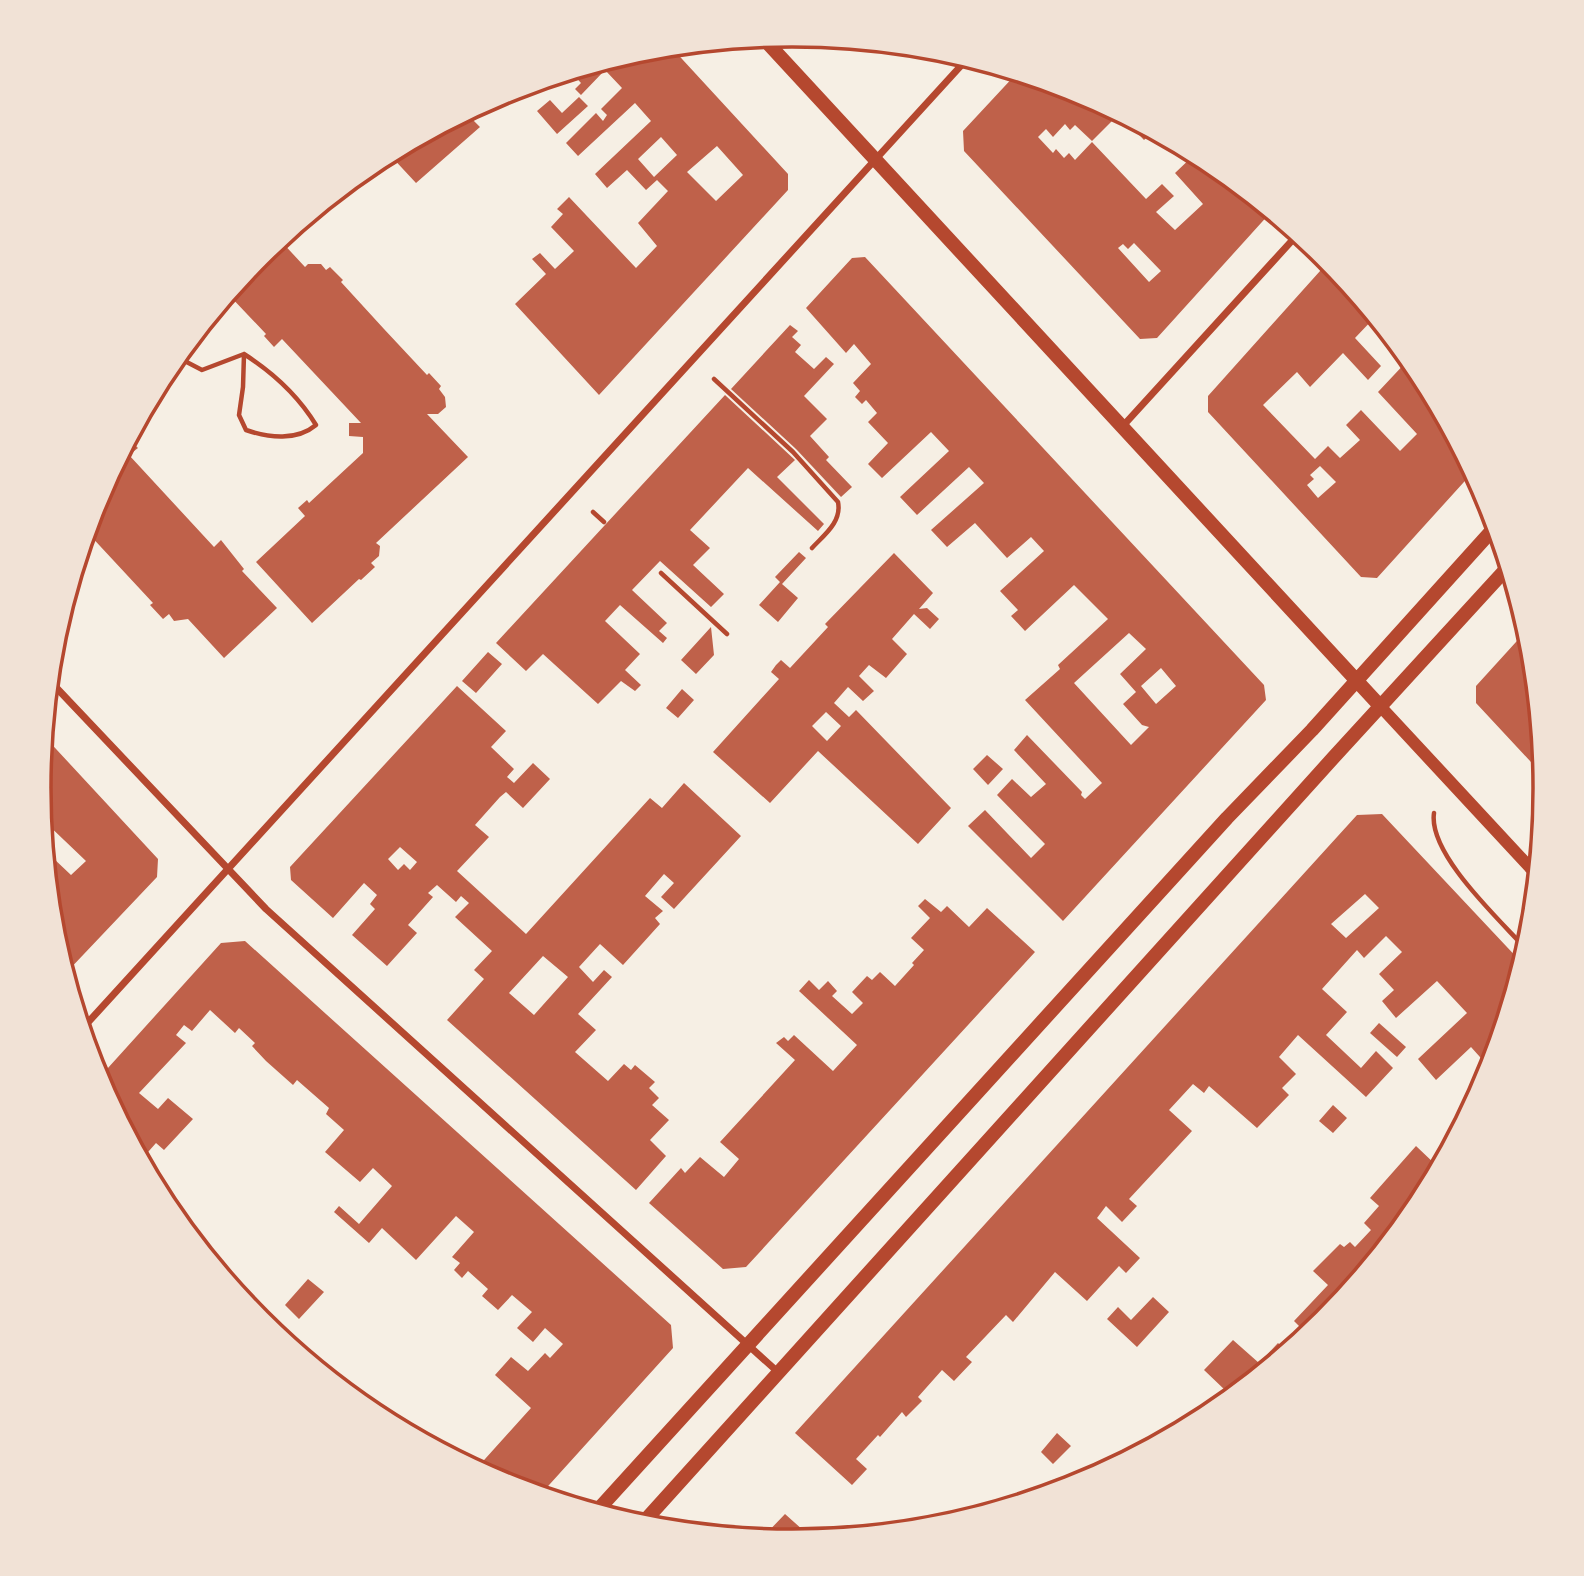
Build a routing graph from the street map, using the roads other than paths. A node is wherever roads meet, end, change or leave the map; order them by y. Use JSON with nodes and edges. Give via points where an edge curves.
{"nodes":[{"id":1,"x":772,"y":48,"type":"edge"},
{"id":2,"x":960,"y":66,"type":"edge"},
{"id":3,"x":874,"y":159,"type":"junction"},
{"id":4,"x":1291,"y":241,"type":"edge"},
{"id":5,"x":1122,"y":428,"type":"junction"},
{"id":6,"x":1487,"y":535,"type":"edge"},
{"id":7,"x":1501,"y":575,"type":"edge"},
{"id":8,"x":1356,"y":680,"type":"junction"},
{"id":9,"x":58,"y":690,"type":"edge"},
{"id":10,"x":1381,"y":707,"type":"junction"},
{"id":11,"x":1528,"y":865,"type":"edge"},
{"id":12,"x":227,"y":870,"type":"junction"},
{"id":13,"x":89,"y":1021,"type":"edge"},
{"id":14,"x":748,"y":1345,"type":"junction"},
{"id":15,"x":779,"y":1373,"type":"junction"},
{"id":16,"x":603,"y":1505,"type":"edge"},
{"id":17,"x":649,"y":1515,"type":"edge"}],
"edges":[{"from":1,"to":3,"type":"main road"},
{"from":2,"to":3,"type":"street"},
{"from":3,"to":5,"type":"main road"},
{"from":3,"to":12,"type":"street"},
{"from":4,"to":5,"type":"street"},
{"from":5,"to":8,"type":"main road"},
{"from":6,"to":8,"type":"main road"},
{"from":7,"to":10,"type":"main road"},
{"from":8,"to":10,"type":"main road"},
{"from":8,"to":14,"type":"main road"},
{"from":9,"to":12,"type":"street"},
{"from":10,"to":11,"type":"street"},
{"from":10,"to":15,"type":"main road"},
{"from":12,"to":13,"type":"street"},
{"from":12,"to":14,"type":"street"},
{"from":14,"to":15,"type":"street"},
{"from":14,"to":16,"type":"main road"},
{"from":15,"to":17,"type":"main road"}]}
